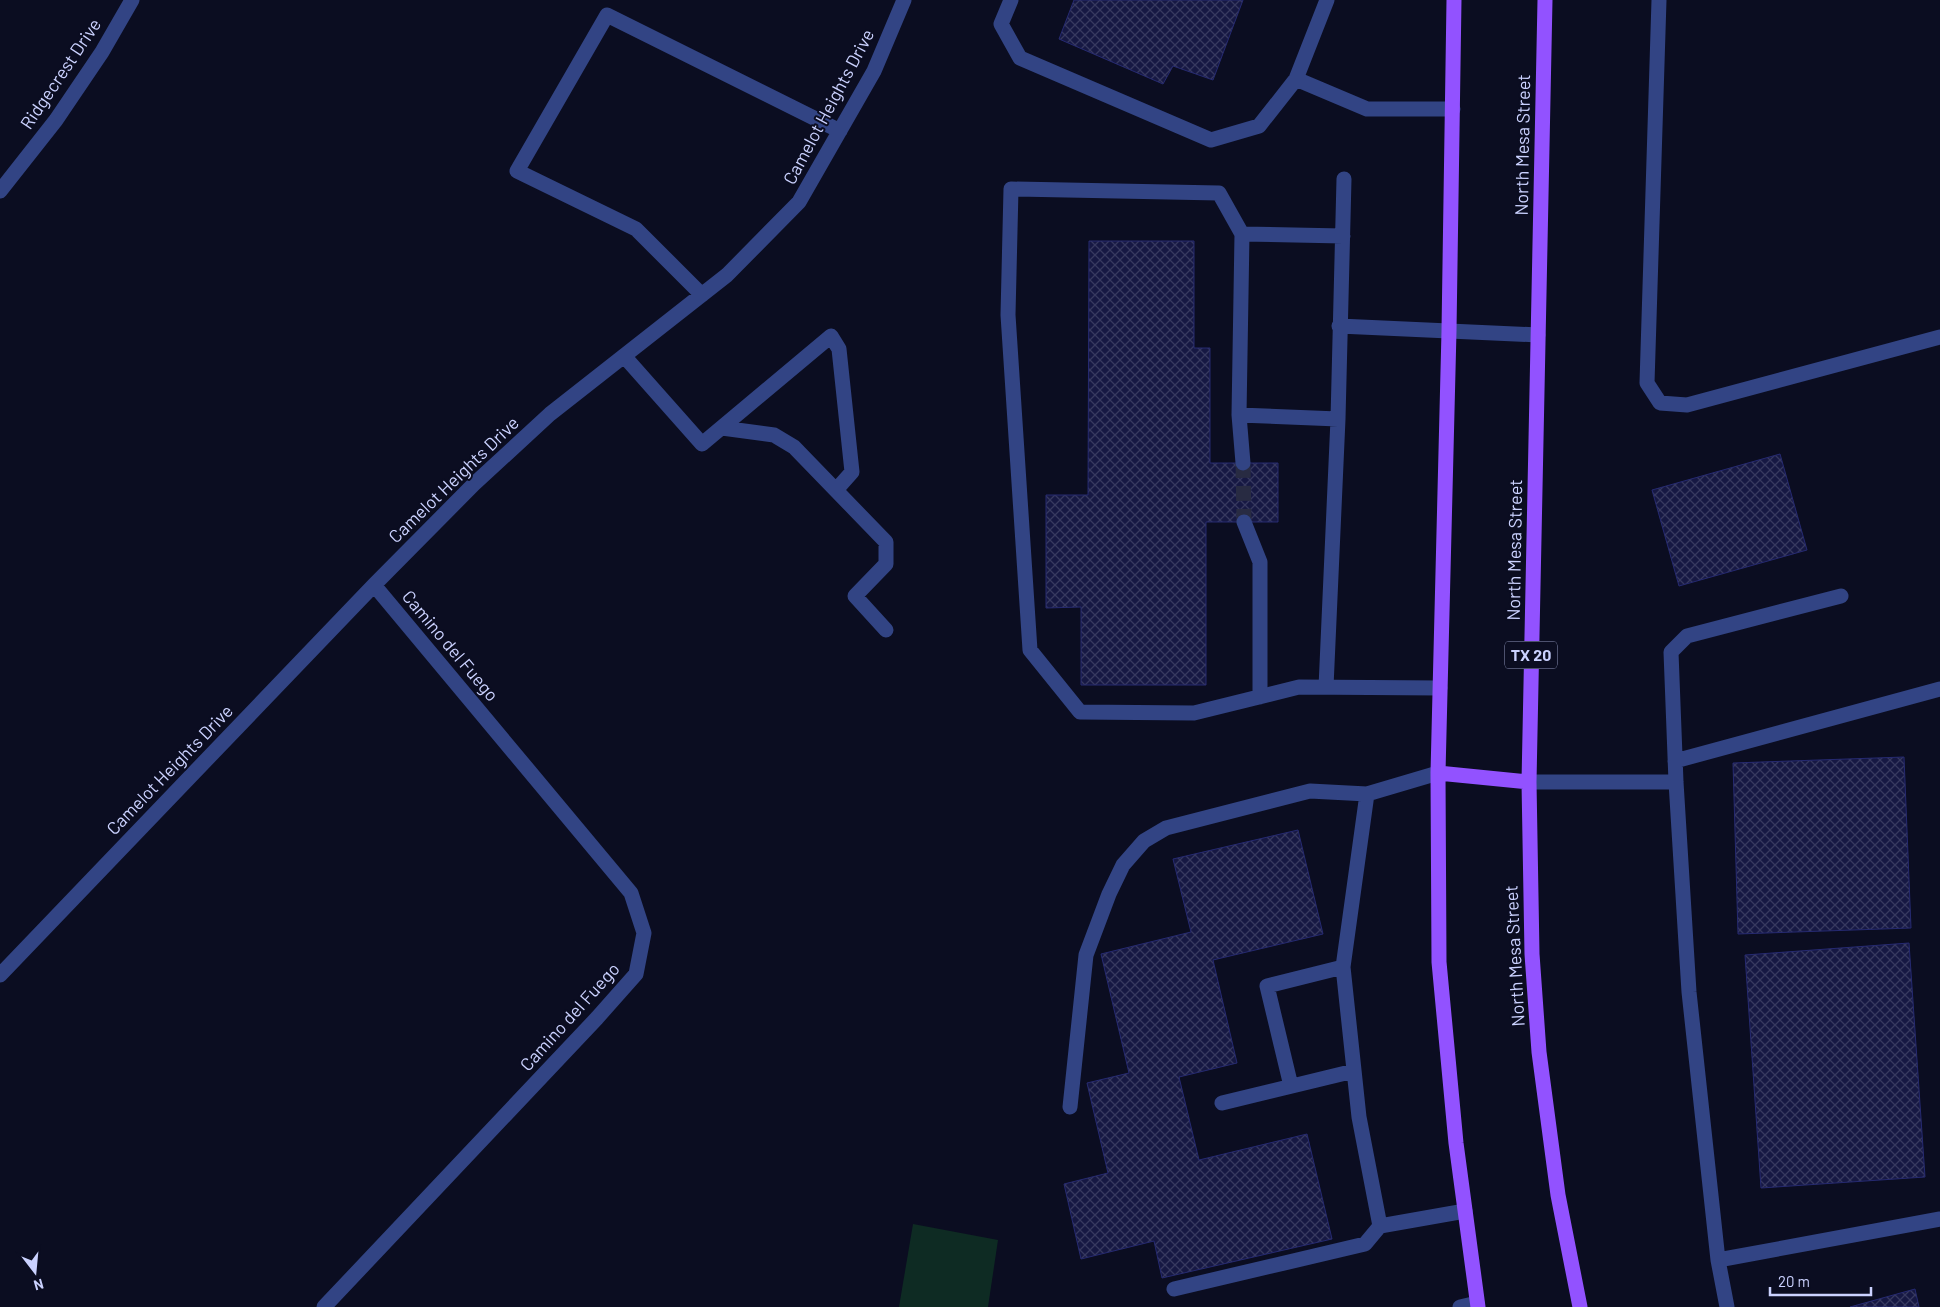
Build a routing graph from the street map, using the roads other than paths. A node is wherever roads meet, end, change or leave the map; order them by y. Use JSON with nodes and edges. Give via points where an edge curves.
{"nodes":[{"id":1,"x":132,"y":0,"type":"edge"},
{"id":2,"x":904,"y":0,"type":"edge"},
{"id":3,"x":1011,"y":0,"type":"edge"},
{"id":4,"x":1327,"y":0,"type":"edge"},
{"id":5,"x":1454,"y":0,"type":"edge"},
{"id":6,"x":1544,"y":0,"type":"edge"},
{"id":7,"x":1659,"y":0,"type":"edge"},
{"id":8,"x":1296,"y":79,"type":"junction"},
{"id":9,"x":1452,"y":109,"type":"junction"},
{"id":10,"x":840,"y":131,"type":"junction"},
{"id":11,"x":1344,"y":179,"type":"dead end"},
{"id":12,"x":0,"y":191,"type":"edge"},
{"id":13,"x":1242,"y":234,"type":"junction"},
{"id":14,"x":1343,"y":236,"type":"junction"},
{"id":15,"x":702,"y":295,"type":"junction"},
{"id":16,"x":1339,"y":326,"type":"junction"},
{"id":17,"x":1449,"y":330,"type":"junction"},
{"id":18,"x":1538,"y":335,"type":"junction"},
{"id":19,"x":1940,"y":337,"type":"edge"},
{"id":20,"x":624,"y":356,"type":"junction"},
{"id":21,"x":1239,"y":415,"type":"junction"},
{"id":22,"x":1338,"y":419,"type":"junction"},
{"id":23,"x":722,"y":428,"type":"junction"},
{"id":24,"x":1243,"y":463,"type":"tunnel mouth"},
{"id":25,"x":836,"y":490,"type":"junction"},
{"id":26,"x":1244,"y":522,"type":"tunnel mouth"},
{"id":27,"x":374,"y":585,"type":"junction"},
{"id":28,"x":1841,"y":596,"type":"dead end"},
{"id":29,"x":886,"y":630,"type":"dead end"},
{"id":30,"x":1326,"y":687,"type":"junction"},
{"id":31,"x":1440,"y":688,"type":"junction"},
{"id":32,"x":1940,"y":688,"type":"edge"},
{"id":33,"x":1260,"y":696,"type":"junction"},
{"id":34,"x":1675,"y":760,"type":"junction"},
{"id":35,"x":1438,"y":773,"type":"junction"},
{"id":36,"x":1529,"y":782,"type":"junction"},
{"id":37,"x":1676,"y":782,"type":"junction"},
{"id":38,"x":1367,"y":794,"type":"junction"},
{"id":39,"x":1343,"y":966,"type":"junction"},
{"id":40,"x":0,"y":975,"type":"edge"},
{"id":41,"x":1354,"y":1071,"type":"junction"},
{"id":42,"x":1291,"y":1086,"type":"junction"},
{"id":43,"x":1222,"y":1103,"type":"dead end"},
{"id":44,"x":1070,"y":1107,"type":"dead end"},
{"id":45,"x":1465,"y":1211,"type":"junction"},
{"id":46,"x":1940,"y":1219,"type":"edge"},
{"id":47,"x":1380,"y":1226,"type":"junction"},
{"id":48,"x":1718,"y":1260,"type":"junction"},
{"id":49,"x":1174,"y":1289,"type":"dead end"},
{"id":50,"x":1478,"y":1305,"type":"edge"},
{"id":51,"x":324,"y":1307,"type":"edge"},
{"id":52,"x":1460,"y":1307,"type":"edge"},
{"id":53,"x":1580,"y":1307,"type":"edge"},
{"id":54,"x":1727,"y":1307,"type":"edge"}],
"edges":[{"from":1,"to":12,"type":"street","name":"Ridgecrest Drive","via":[[56,120]]},
{"from":2,"to":10,"type":"street","name":"Camelot Heights Drive","via":[[874,71]]},
{"from":3,"to":8,"type":"street","via":[[1001,24],[1020,58],[1210,140],[1259,126]]},
{"from":4,"to":8,"type":"street"},
{"from":5,"to":9,"type":"main road"},
{"from":6,"to":18,"type":"main road","name":"North Mesa Street","number":"TX 20"},
{"from":7,"to":19,"type":"street","via":[[1647,383],[1660,403],[1687,405]]},
{"from":8,"to":9,"type":"street","via":[[1367,109]]},
{"from":9,"to":17,"type":"main road"},
{"from":10,"to":15,"type":"street","name":"Camelot Heights Drive","via":[[799,202],[727,275]]},
{"from":10,"to":15,"type":"street","via":[[607,15],[516,171],[636,229]]},
{"from":11,"to":14,"type":"street"},
{"from":13,"to":14,"type":"street"},
{"from":13,"to":21,"type":"street"},
{"from":13,"to":33,"type":"street","via":[[1219,193],[1011,189],[1008,315],[1030,650],[1080,712],[1194,713]]},
{"from":14,"to":16,"type":"street"},
{"from":15,"to":20,"type":"street","name":"Camelot Heights Drive"},
{"from":16,"to":17,"type":"street"},
{"from":16,"to":22,"type":"street"},
{"from":17,"to":18,"type":"street"},
{"from":17,"to":31,"type":"main road"},
{"from":18,"to":36,"type":"main road","name":"North Mesa Street","number":"TX 20"},
{"from":20,"to":23,"type":"street","via":[[702,444]]},
{"from":20,"to":27,"type":"street","name":"Camelot Heights Drive","via":[[543,420]]},
{"from":21,"to":22,"type":"street"},
{"from":21,"to":24,"type":"street"},
{"from":22,"to":30,"type":"street"},
{"from":23,"to":25,"type":"street","via":[[774,435],[794,447]]},
{"from":23,"to":25,"type":"street","via":[[831,336],[840,349],[852,472]]},
{"from":25,"to":29,"type":"street","via":[[886,542],[886,564],[855,596]]},
{"from":26,"to":33,"type":"street","via":[[1260,562]]},
{"from":27,"to":40,"type":"street","name":"Camelot Heights Drive"},
{"from":27,"to":51,"type":"street","name":"Camino del Fuego","via":[[632,893],[644,933],[636,974]]},
{"from":28,"to":34,"type":"street","via":[[1687,636],[1671,652]]},
{"from":30,"to":31,"type":"street"},
{"from":30,"to":33,"type":"street","via":[[1299,686]]},
{"from":31,"to":35,"type":"main road"},
{"from":32,"to":34,"type":"street"},
{"from":34,"to":37,"type":"street"},
{"from":35,"to":36,"type":"main road"},
{"from":35,"to":38,"type":"street"},
{"from":35,"to":45,"type":"main road","via":[[1439,962]]},
{"from":36,"to":37,"type":"street"},
{"from":36,"to":53,"type":"main road","name":"North Mesa Street","number":"TX 20","via":[[1532,954],[1540,1052],[1558,1194]]},
{"from":37,"to":48,"type":"street","via":[[1689,992]]},
{"from":38,"to":39,"type":"street"},
{"from":38,"to":44,"type":"street","via":[[1310,791],[1166,828],[1144,841],[1123,865],[1086,955]]},
{"from":39,"to":41,"type":"street"},
{"from":39,"to":42,"type":"street","via":[[1267,986]]},
{"from":41,"to":42,"type":"street"},
{"from":41,"to":47,"type":"street","via":[[1359,1116]]},
{"from":42,"to":43,"type":"street"},
{"from":45,"to":47,"type":"street"},
{"from":45,"to":50,"type":"main road"},
{"from":46,"to":48,"type":"street"},
{"from":47,"to":49,"type":"street","via":[[1365,1244]]},
{"from":48,"to":54,"type":"street"},
{"from":50,"to":52,"type":"street"}]}
